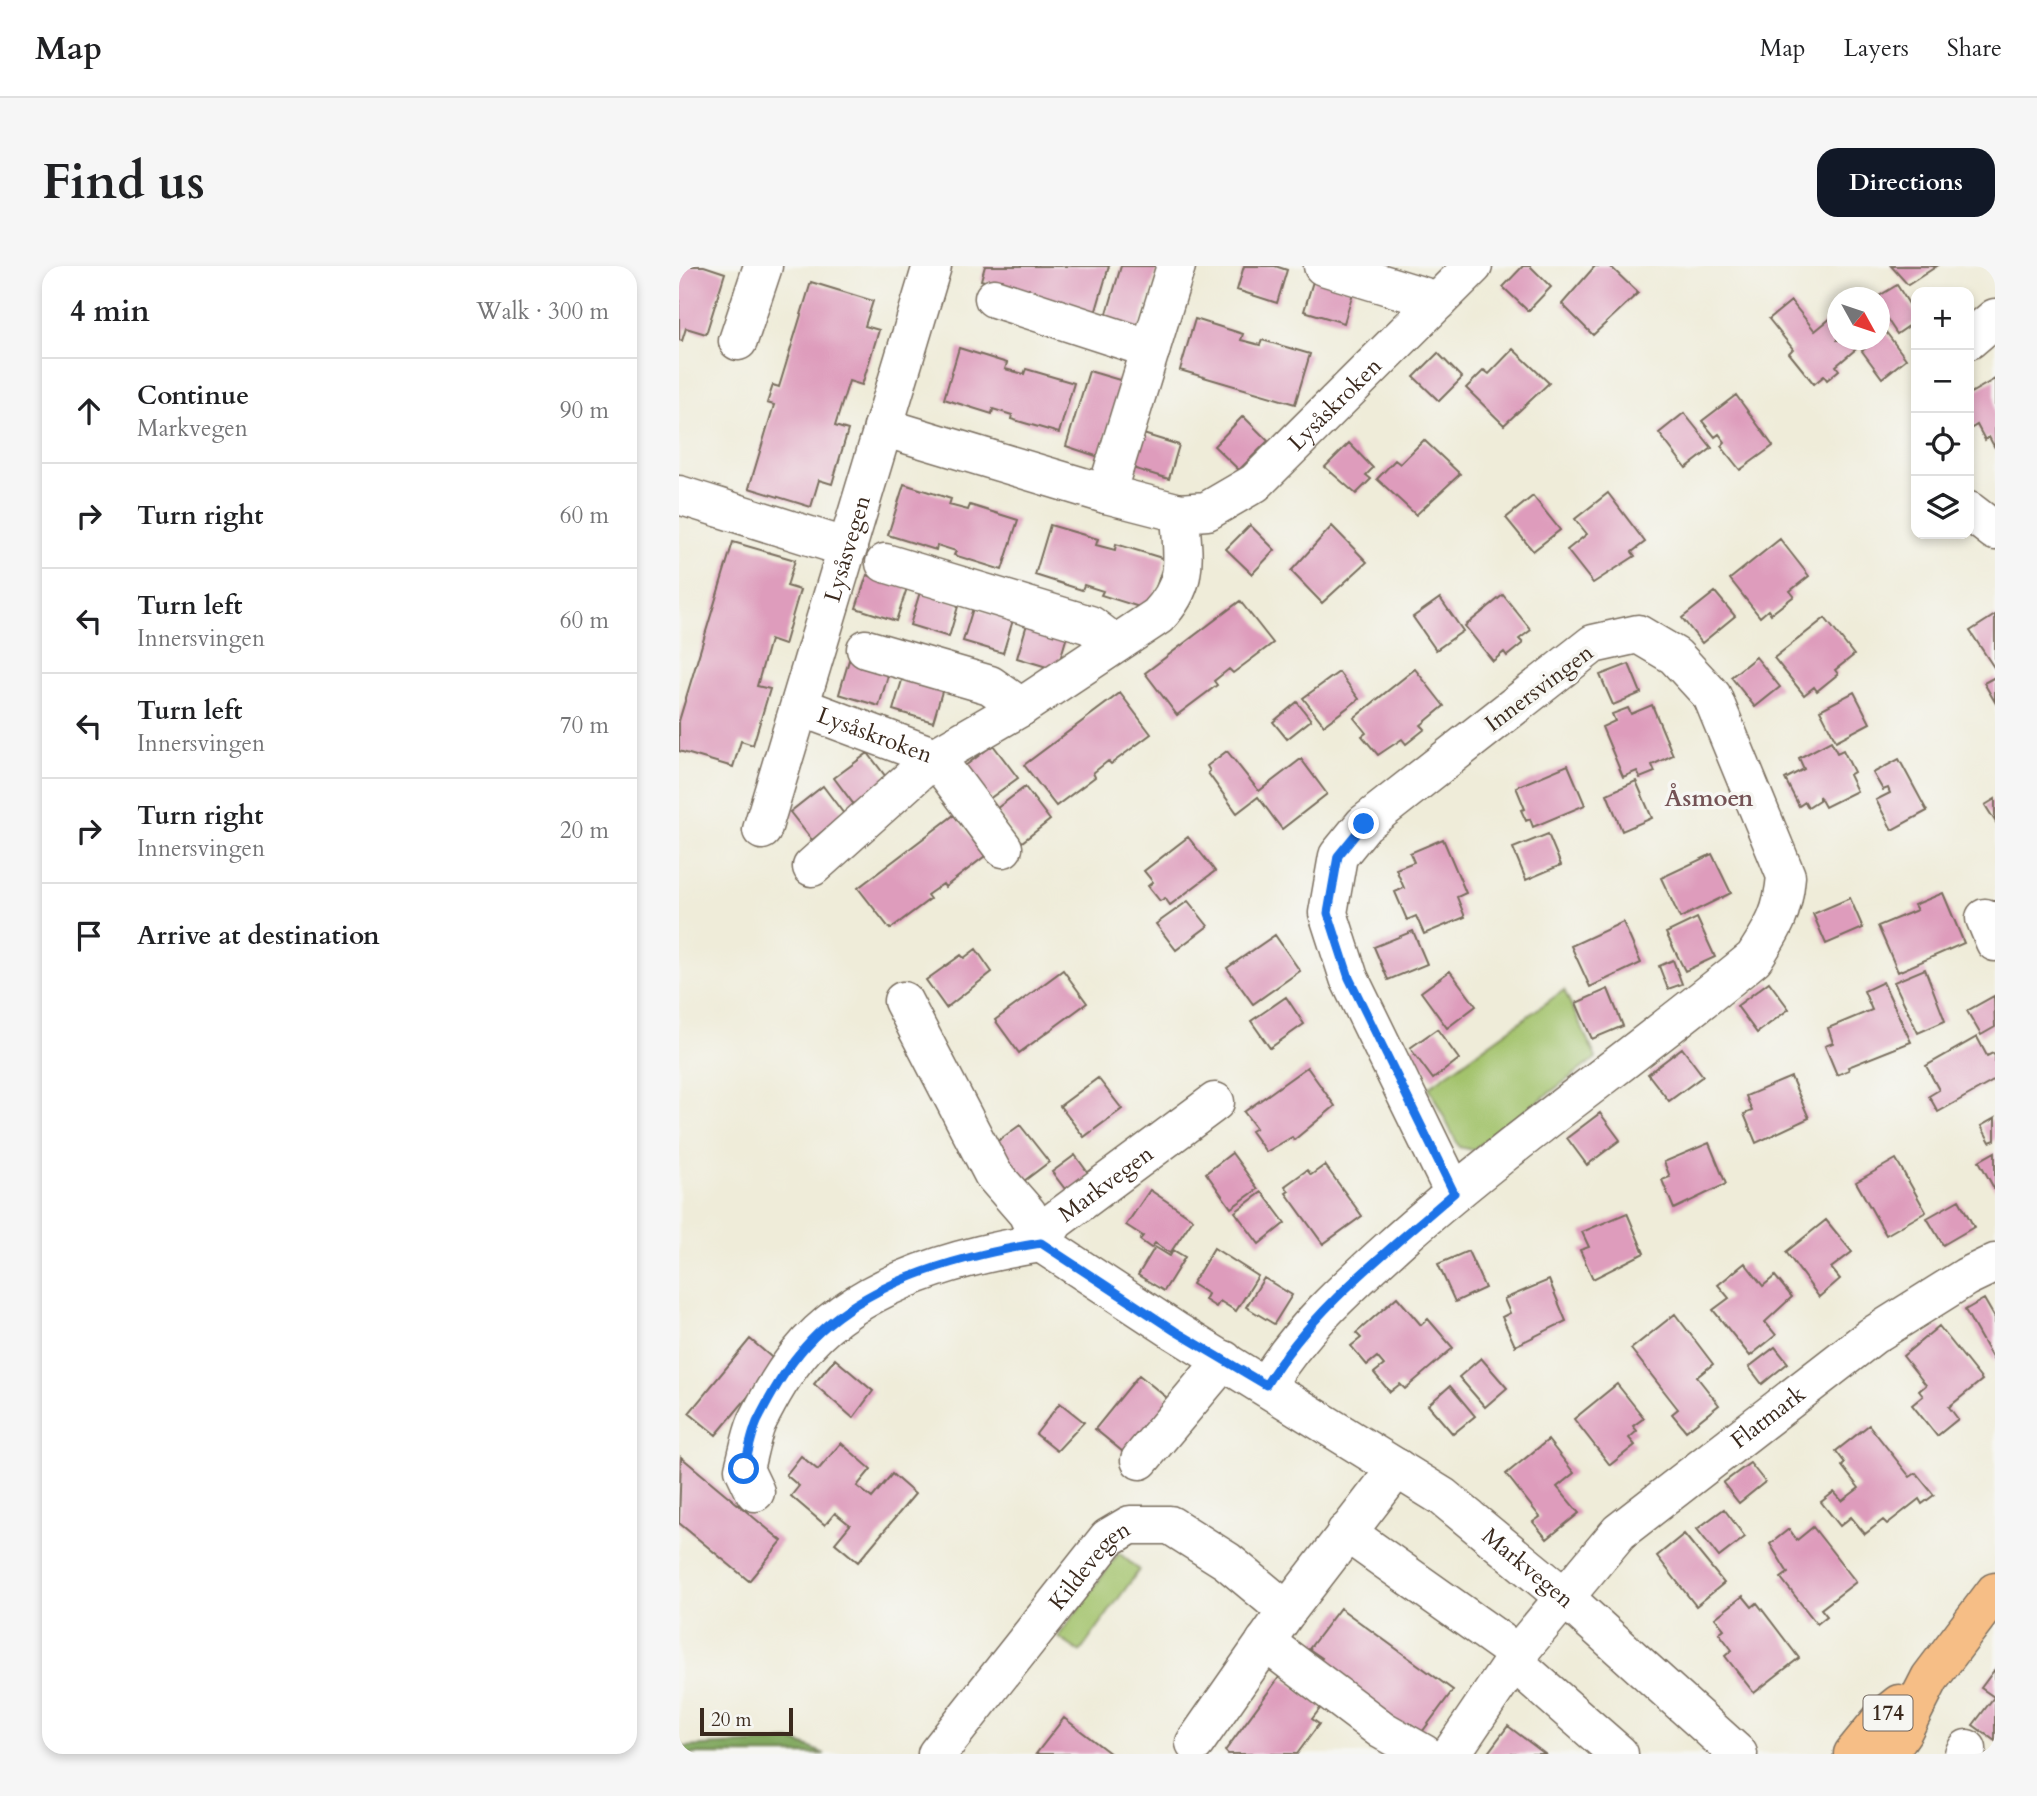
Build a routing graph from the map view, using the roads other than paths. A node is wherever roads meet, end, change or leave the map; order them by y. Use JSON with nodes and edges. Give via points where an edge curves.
{"nodes":[{"id":1,"x":763,"y":266,"type":"edge"},
{"id":2,"x":1324,"y":266,"type":"edge"},
{"id":3,"x":1473,"y":266,"type":"edge"},
{"id":4,"x":1176,"y":267,"type":"edge"},
{"id":5,"x":920,"y":269,"type":"edge"},
{"id":6,"x":994,"y":299,"type":"dead end"},
{"id":7,"x":1438,"y":301,"type":"junction"},
{"id":8,"x":1995,"y":318,"type":"edge"},
{"id":9,"x":1974,"y":336,"type":"edge"},
{"id":10,"x":737,"y":341,"type":"dead end"},
{"id":11,"x":1151,"y":349,"type":"junction"},
{"id":12,"x":883,"y":427,"type":"junction"},
{"id":13,"x":1106,"y":494,"type":"junction"},
{"id":14,"x":679,"y":495,"type":"edge"},
{"id":15,"x":1180,"y":513,"type":"junction"},
{"id":16,"x":1974,"y":515,"type":"edge"},
{"id":17,"x":1995,"y":531,"type":"edge"},
{"id":18,"x":848,"y":548,"type":"junction"},
{"id":19,"x":885,"y":563,"type":"dead end"},
{"id":20,"x":1115,"y":644,"type":"junction"},
{"id":21,"x":866,"y":649,"type":"dead end"},
{"id":22,"x":801,"y":707,"type":"junction"},
{"id":23,"x":1021,"y":707,"type":"junction"},
{"id":24,"x":935,"y":757,"type":"junction"},
{"id":25,"x":762,"y":830,"type":"dead end"},
{"id":26,"x":1003,"y":848,"type":"dead end"},
{"id":27,"x":813,"y":867,"type":"dead end"},
{"id":28,"x":903,"y":1002,"type":"dead end"},
{"id":29,"x":1216,"y":1102,"type":"dead end"},
{"id":30,"x":1454,"y":1193,"type":"junction"},
{"id":31,"x":1041,"y":1243,"type":"junction"},
{"id":32,"x":1995,"y":1263,"type":"edge"},
{"id":33,"x":1224,"y":1360,"type":"junction"},
{"id":34,"x":1266,"y":1385,"type":"junction"},
{"id":35,"x":1140,"y":1460,"type":"dead end"},
{"id":36,"x":1397,"y":1468,"type":"junction"},
{"id":37,"x":755,"y":1492,"type":"dead end"},
{"id":38,"x":1346,"y":1532,"type":"junction"},
{"id":39,"x":1995,"y":1592,"type":"edge"},
{"id":40,"x":1563,"y":1596,"type":"junction"},
{"id":41,"x":1287,"y":1611,"type":"junction"},
{"id":42,"x":1265,"y":1642,"type":"junction"},
{"id":43,"x":1516,"y":1658,"type":"junction"},
{"id":44,"x":1930,"y":1678,"type":"junction"},
{"id":45,"x":1195,"y":1743,"type":"dead end"},
{"id":46,"x":937,"y":1754,"type":"edge"},
{"id":47,"x":1424,"y":1754,"type":"edge"},
{"id":48,"x":1451,"y":1754,"type":"edge"},
{"id":49,"x":1619,"y":1754,"type":"edge"},
{"id":50,"x":1738,"y":1754,"type":"edge"},
{"id":51,"x":1853,"y":1754,"type":"edge"},
{"id":52,"x":1887,"y":1754,"type":"edge"}],
"edges":[{"from":1,"to":10,"type":"street"},
{"from":2,"to":7,"type":"street"},
{"from":3,"to":7,"type":"street","name":"Lysåskroken"},
{"from":4,"to":11,"type":"street"},
{"from":5,"to":12,"type":"street","name":"Lysåsvegen"},
{"from":6,"to":11,"type":"street"},
{"from":7,"to":15,"type":"street","name":"Lysåskroken","via":[[1255,484],[1207,511]]},
{"from":8,"to":9,"type":"street"},
{"from":11,"to":13,"type":"street"},
{"from":12,"to":13,"type":"street","name":"Lysåskroken"},
{"from":12,"to":18,"type":"street","name":"Lysåsvegen"},
{"from":13,"to":15,"type":"street","name":"Lysåskroken"},
{"from":14,"to":18,"type":"street"},
{"from":15,"to":20,"type":"street","name":"Lysåskroken","via":[[1182,580],[1173,600],[1158,616]]},
{"from":16,"to":17,"type":"street"},
{"from":18,"to":22,"type":"street","name":"Lysåsvegen"},
{"from":19,"to":20,"type":"street","via":[[1090,625]]},
{"from":20,"to":23,"type":"street","name":"Lysåskroken"},
{"from":21,"to":23,"type":"street","via":[[990,685]]},
{"from":22,"to":24,"type":"street","name":"Lysåskroken"},
{"from":22,"to":25,"type":"street","name":"Lysåsvegen"},
{"from":23,"to":24,"type":"street","name":"Lysåskroken"},
{"from":24,"to":26,"type":"street"},
{"from":24,"to":27,"type":"street"},
{"from":28,"to":31,"type":"street","via":[[993,1174],[1027,1213]]},
{"from":29,"to":31,"type":"street","name":"Markvegen","via":[[1055,1221]]},
{"from":30,"to":30,"type":"street","name":"Innersvingen","via":[[1754,958],[1784,905],[1786,876],[1712,696],[1675,656],[1638,634],[1593,644],[1364,824],[1338,856],[1328,913],[1349,978]]},
{"from":30,"to":34,"type":"street","name":"Innersvingen","via":[[1331,1302],[1288,1349]]},
{"from":31,"to":33,"type":"street","name":"Markvegen"},
{"from":31,"to":37,"type":"street","name":"Markvegen","via":[[991,1251],[912,1277],[829,1324],[799,1354],[756,1424],[744,1469]]},
{"from":32,"to":40,"type":"street","name":"Flatmark","via":[[1873,1336],[1759,1422],[1619,1532]]},
{"from":33,"to":34,"type":"street","name":"Markvegen"},
{"from":33,"to":35,"type":"street"},
{"from":34,"to":36,"type":"street","name":"Markvegen"},
{"from":36,"to":38,"type":"street"},
{"from":36,"to":40,"type":"street","name":"Markvegen","via":[[1443,1497]]},
{"from":38,"to":41,"type":"street"},
{"from":38,"to":43,"type":"street"},
{"from":39,"to":44,"type":"main road","number":"174"},
{"from":40,"to":43,"type":"street","name":"Flatmark"},
{"from":40,"to":50,"type":"street","name":"Markvegen"},
{"from":41,"to":42,"type":"street"},
{"from":41,"to":46,"type":"street","name":"Kildevegen","via":[[1227,1561],[1170,1525],[1130,1525],[1108,1538]]},
{"from":42,"to":45,"type":"street"},
{"from":42,"to":47,"type":"street","via":[[1374,1724]]},
{"from":43,"to":48,"type":"street","name":"Flatmark"},
{"from":43,"to":49,"type":"street"},
{"from":44,"to":51,"type":"main road","number":"174","via":[[1884,1716]]},
{"from":44,"to":52,"type":"main road","number":"174"}]}
